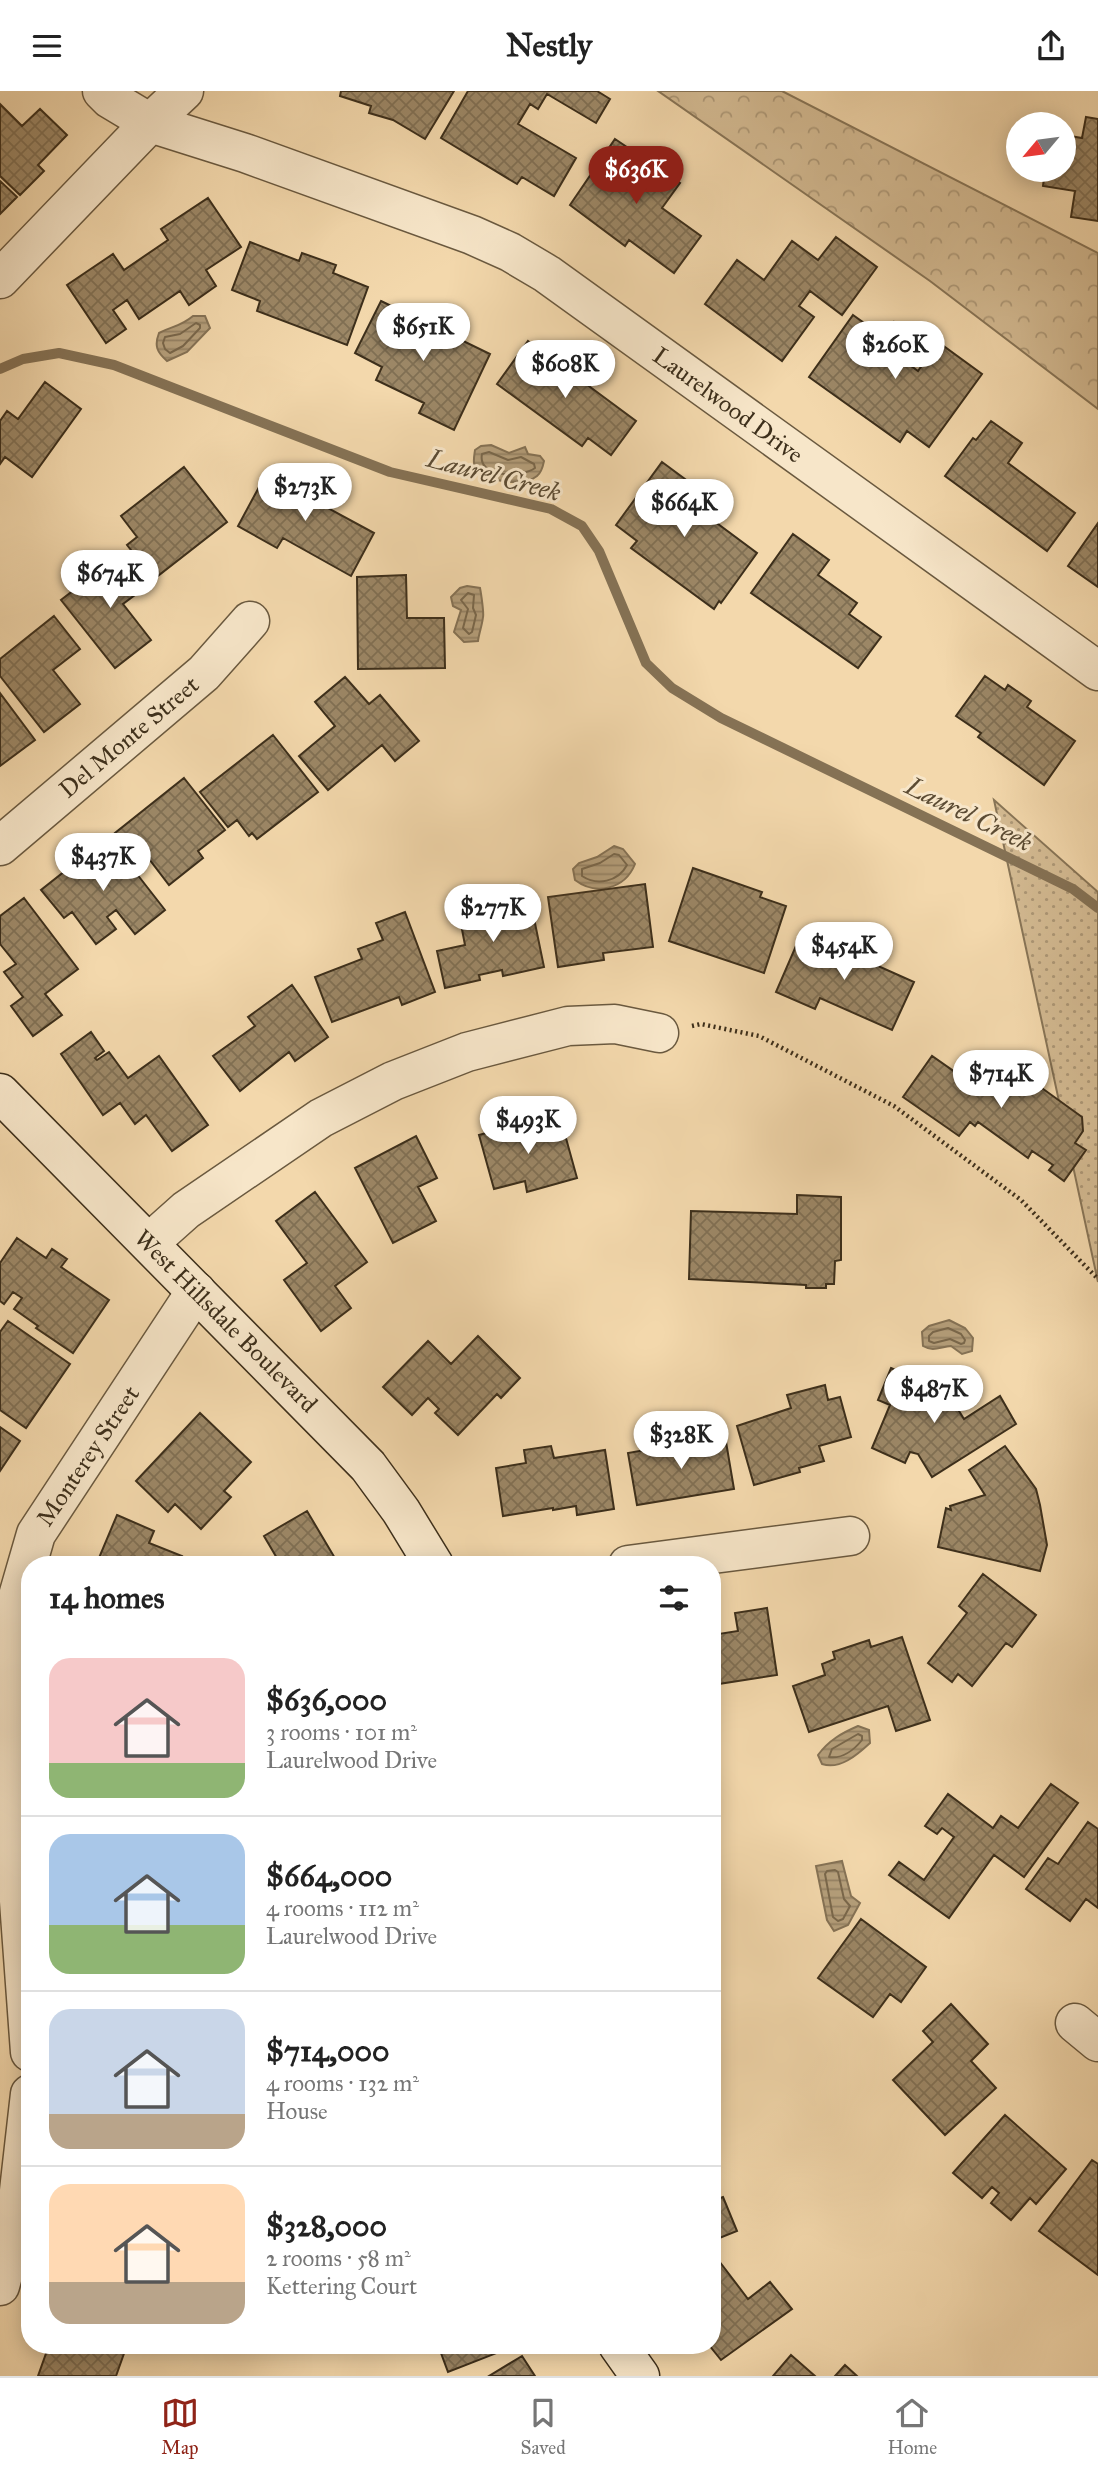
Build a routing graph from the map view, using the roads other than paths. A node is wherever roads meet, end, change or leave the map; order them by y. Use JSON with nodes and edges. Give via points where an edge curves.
{"nodes":[{"id":1,"x":102,"y":91,"type":"edge"},
{"id":2,"x":184,"y":91,"type":"edge"},
{"id":3,"x":150,"y":123,"type":"junction"},
{"id":4,"x":0,"y":279,"type":"edge"},
{"id":5,"x":250,"y":621,"type":"dead end"},
{"id":6,"x":1098,"y":671,"type":"edge"},
{"id":7,"x":0,"y":846,"type":"edge"},
{"id":8,"x":659,"y":1033,"type":"road end"},
{"id":9,"x":0,"y":1093,"type":"edge"},
{"id":10,"x":149,"y":1243,"type":"junction"},
{"id":11,"x":196,"y":1291,"type":"junction"},
{"id":12,"x":850,"y":1537,"type":"dead end"},
{"id":13,"x":30,"y":1556,"type":"edge"},
{"id":14,"x":428,"y":1556,"type":"edge"},
{"id":15,"x":699,"y":1556,"type":"edge"},
{"id":16,"x":21,"y":1586,"type":"edge"},
{"id":17,"x":21,"y":1928,"type":"edge"},
{"id":18,"x":21,"y":2173,"type":"edge"},
{"id":19,"x":0,"y":2286,"type":"edge"},
{"id":20,"x":624,"y":2354,"type":"edge"},
{"id":21,"x":640,"y":2376,"type":"edge"}],
"edges":[{"from":1,"to":3,"type":"street","name":"Laurelwood Drive"},
{"from":2,"to":3,"type":"street"},
{"from":3,"to":4,"type":"street"},
{"from":3,"to":6,"type":"street","name":"Laurelwood Drive","via":[[245,153],[510,252]]},
{"from":5,"to":7,"type":"street","name":"Del Monte Street","via":[[204,673]]},
{"from":8,"to":10,"type":"street","via":[[615,1024],[568,1025],[467,1052],[393,1081],[321,1118],[186,1210]]},
{"from":9,"to":10,"type":"street","name":"West Hillsdale Boulevard"},
{"from":10,"to":11,"type":"street","name":"West Hillsdale Boulevard"},
{"from":11,"to":13,"type":"street","name":"Monterey Street","via":[[36,1534]]},
{"from":11,"to":14,"type":"street","name":"West Hillsdale Boulevard","via":[[368,1467]]},
{"from":12,"to":15,"type":"street"},
{"from":16,"to":17,"type":"street","name":"Monterey Street","via":[[12,1617],[4,1695]]},
{"from":18,"to":19,"type":"street","via":[[14,2235]]},
{"from":20,"to":21,"type":"street"}]}
